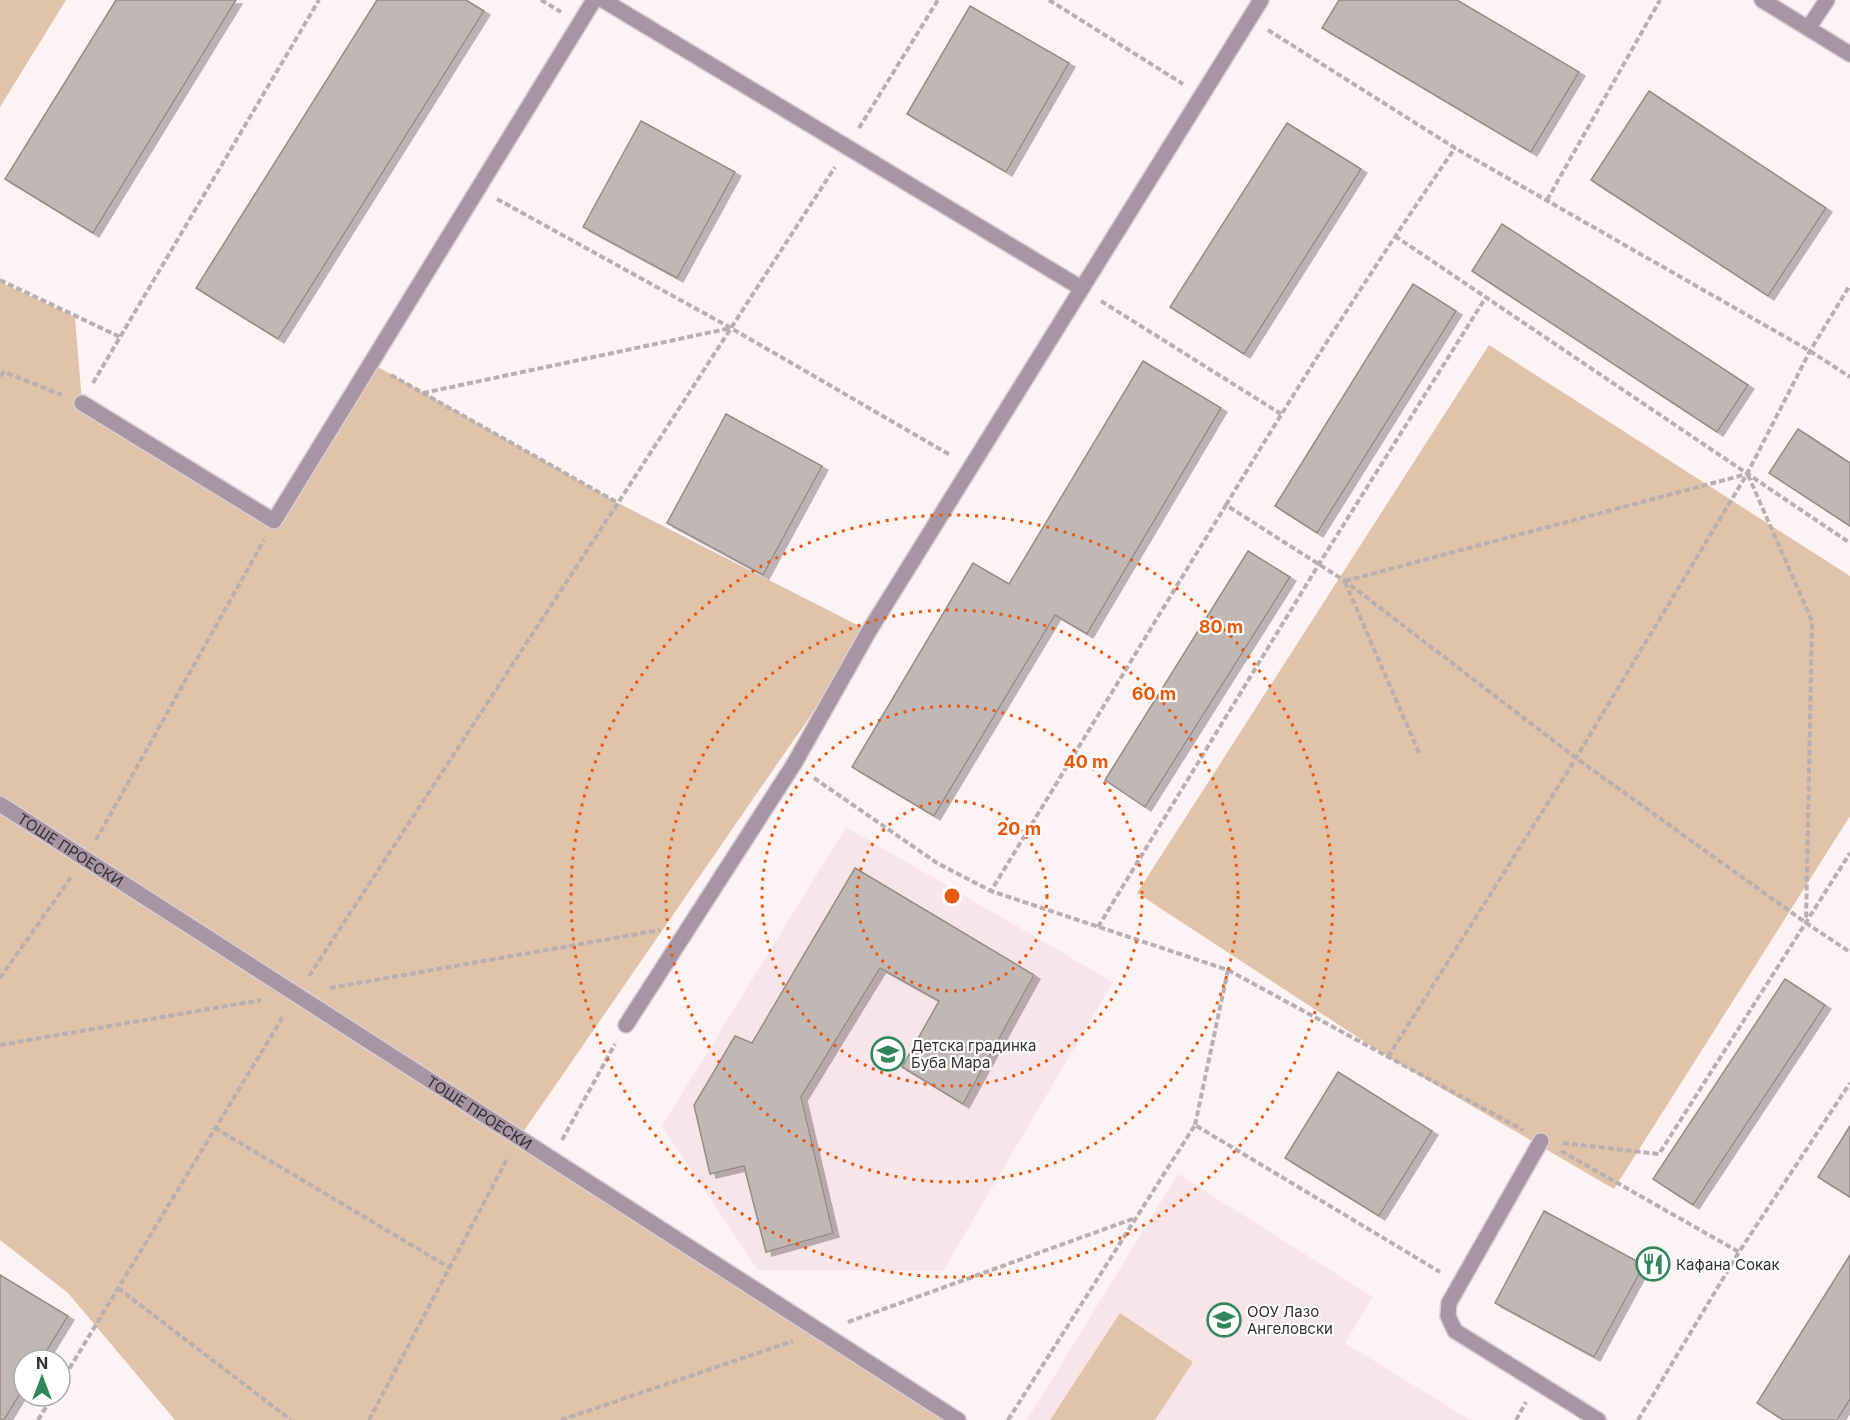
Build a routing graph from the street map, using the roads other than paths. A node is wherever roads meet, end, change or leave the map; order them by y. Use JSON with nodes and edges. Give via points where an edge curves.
{"nodes":[{"id":1,"x":594,"y":0,"type":"edge"},
{"id":2,"x":603,"y":0,"type":"edge"},
{"id":3,"x":1261,"y":0,"type":"edge"},
{"id":4,"x":1827,"y":0,"type":"edge"},
{"id":5,"x":1767,"y":1,"type":"edge"},
{"id":6,"x":1809,"y":27,"type":"junction"},
{"id":7,"x":1850,"y":54,"type":"edge"},
{"id":8,"x":1081,"y":288,"type":"junction"},
{"id":9,"x":82,"y":403,"type":"road end"},
{"id":10,"x":0,"y":804,"type":"edge"},
{"id":11,"x":626,"y":1025,"type":"road end"},
{"id":12,"x":1541,"y":1141,"type":"road end"},
{"id":13,"x":958,"y":1420,"type":"edge"},
{"id":14,"x":1598,"y":1420,"type":"edge"}],
"edges":[{"from":1,"to":9,"type":"street","via":[[274,520]]},
{"from":2,"to":8,"type":"street"},
{"from":3,"to":8,"type":"street"},
{"from":4,"to":6,"type":"street"},
{"from":5,"to":6,"type":"street"},
{"from":6,"to":7,"type":"street"},
{"from":8,"to":11,"type":"street","via":[[869,631],[794,764]]},
{"from":10,"to":13,"type":"street","name":"ТОШЕ ПРОЕСКИ"},
{"from":12,"to":14,"type":"street","via":[[1449,1303],[1448,1316],[1455,1331]]}]}
